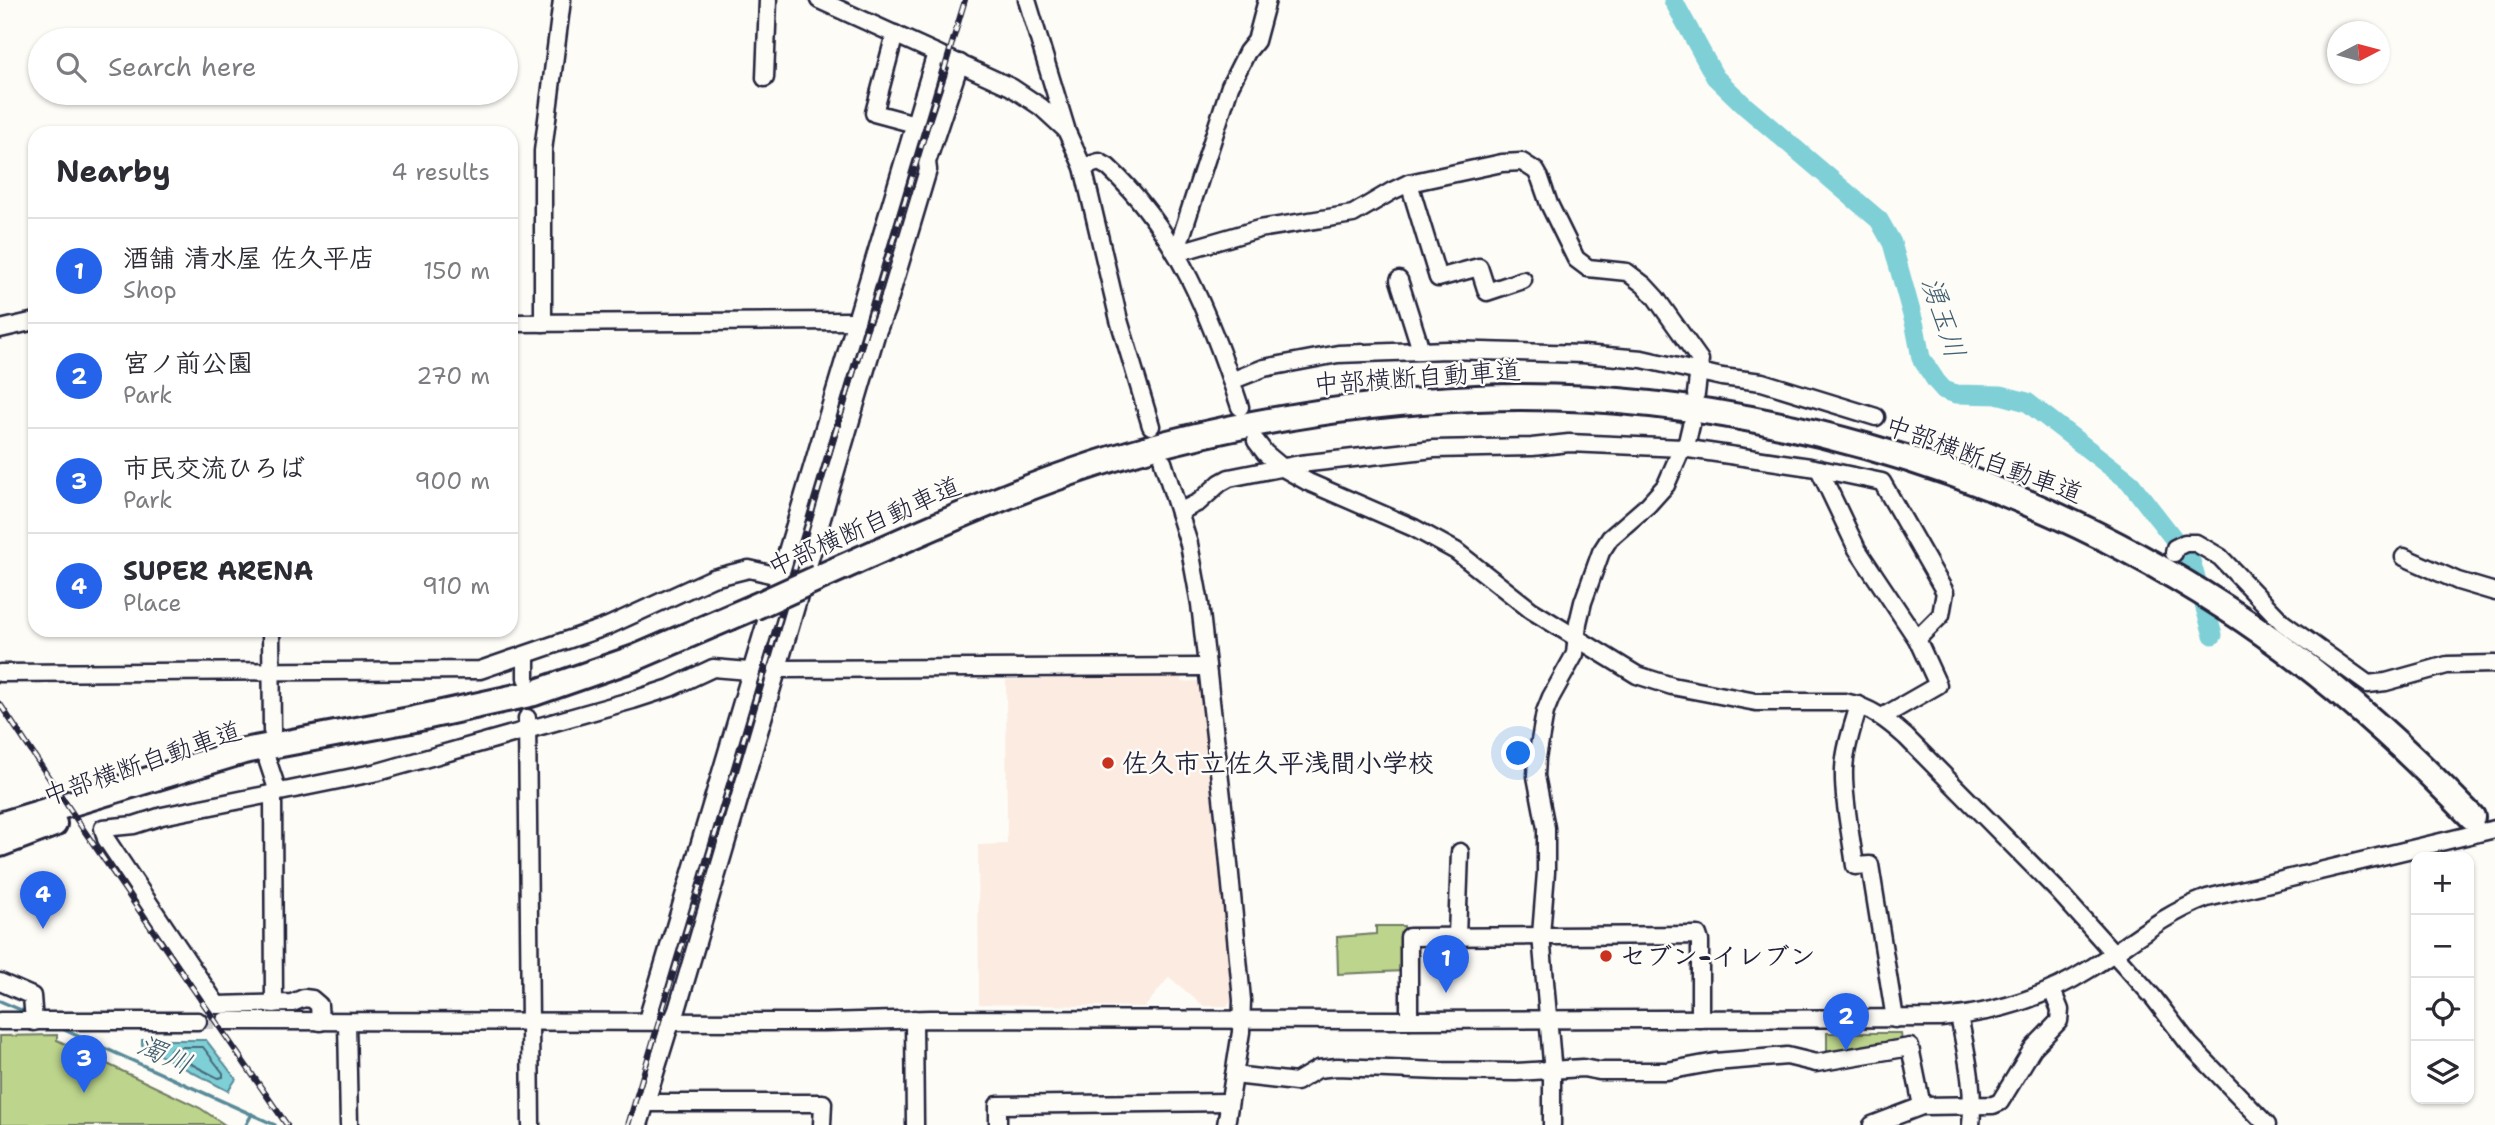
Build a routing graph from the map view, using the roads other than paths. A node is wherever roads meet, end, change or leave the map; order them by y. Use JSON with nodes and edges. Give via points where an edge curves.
{"nodes":[{"id":1,"x":562,"y":0,"type":"edge"},
{"id":2,"x":768,"y":0,"type":"edge"},
{"id":3,"x":821,"y":0,"type":"edge"},
{"id":4,"x":1027,"y":0,"type":"edge"},
{"id":5,"x":1267,"y":0,"type":"edge"},
{"id":6,"x":895,"y":34,"type":"junction"},
{"id":7,"x":936,"y":52,"type":"junction"},
{"id":8,"x":960,"y":63,"type":"junction"},
{"id":9,"x":765,"y":78,"type":"dead end"},
{"id":10,"x":915,"y":124,"type":"junction"},
{"id":11,"x":1066,"y":130,"type":"junction"},
{"id":12,"x":1083,"y":167,"type":"junction"},
{"id":13,"x":1409,"y":183,"type":"junction"},
{"id":14,"x":1176,"y":253,"type":"junction"},
{"id":15,"x":1406,"y":287,"type":"dead end"},
{"id":16,"x":1518,"y":287,"type":"dead end"},
{"id":17,"x":856,"y":321,"type":"junction"},
{"id":18,"x":28,"y":323,"type":"edge"},
{"id":19,"x":518,"y":323,"type":"edge"},
{"id":20,"x":543,"y":323,"type":"junction"},
{"id":21,"x":0,"y":329,"type":"edge"},
{"id":22,"x":1421,"y":350,"type":"junction"},
{"id":23,"x":1700,"y":372,"type":"junction"},
{"id":24,"x":1231,"y":381,"type":"junction"},
{"id":25,"x":1696,"y":394,"type":"dead end"},
{"id":26,"x":1240,"y":407,"type":"dead end"},
{"id":27,"x":1870,"y":410,"type":"dead end"},
{"id":28,"x":1690,"y":425,"type":"dead end"},
{"id":29,"x":1151,"y":426,"type":"dead end"},
{"id":30,"x":1256,"y":441,"type":"dead end"},
{"id":31,"x":1682,"y":448,"type":"junction"},
{"id":32,"x":1163,"y":462,"type":"dead end"},
{"id":33,"x":1283,"y":468,"type":"junction"},
{"id":34,"x":1819,"y":469,"type":"junction"},
{"id":35,"x":1179,"y":512,"type":"junction"},
{"id":36,"x":2176,"y":554,"type":"junction"},
{"id":37,"x":2404,"y":557,"type":"dead end"},
{"id":38,"x":779,"y":576,"type":"junction"},
{"id":39,"x":2495,"y":592,"type":"edge"},
{"id":40,"x":271,"y":637,"type":"edge"},
{"id":41,"x":1917,"y":639,"type":"junction"},
{"id":42,"x":1578,"y":640,"type":"junction"},
{"id":43,"x":526,"y":655,"type":"junction"},
{"id":44,"x":2495,"y":664,"type":"edge"},
{"id":45,"x":1207,"y":667,"type":"junction"},
{"id":46,"x":777,"y":668,"type":"junction"},
{"id":47,"x":749,"y":671,"type":"junction"},
{"id":48,"x":271,"y":672,"type":"junction"},
{"id":49,"x":0,"y":673,"type":"edge"},
{"id":50,"x":526,"y":678,"type":"dead end"},
{"id":51,"x":1859,"y":705,"type":"junction"},
{"id":52,"x":1882,"y":717,"type":"junction"},
{"id":53,"x":527,"y":724,"type":"junction"},
{"id":54,"x":272,"y":731,"type":"dead end"},
{"id":55,"x":304,"y":740,"type":"junction"},
{"id":56,"x":268,"y":762,"type":"dead end"},
{"id":57,"x":274,"y":795,"type":"junction"},
{"id":58,"x":2472,"y":817,"type":"dead end"},
{"id":59,"x":0,"y":825,"type":"edge"},
{"id":60,"x":2495,"y":829,"type":"edge"},
{"id":61,"x":0,"y":844,"type":"edge"},
{"id":62,"x":1460,"y":852,"type":"dead end"},
{"id":63,"x":1541,"y":935,"type":"junction"},
{"id":64,"x":1457,"y":936,"type":"junction"},
{"id":65,"x":2113,"y":953,"type":"junction"},
{"id":66,"x":0,"y":982,"type":"edge"},
{"id":67,"x":2052,"y":990,"type":"junction"},
{"id":68,"x":274,"y":1004,"type":"junction"},
{"id":69,"x":1959,"y":1016,"type":"junction"},
{"id":70,"x":914,"y":1019,"type":"junction"},
{"id":71,"x":1241,"y":1019,"type":"junction"},
{"id":72,"x":1700,"y":1019,"type":"junction"},
{"id":73,"x":1901,"y":1019,"type":"junction"},
{"id":74,"x":647,"y":1020,"type":"junction"},
{"id":75,"x":673,"y":1020,"type":"junction"},
{"id":76,"x":1409,"y":1020,"type":"junction"},
{"id":77,"x":1548,"y":1020,"type":"junction"},
{"id":78,"x":0,"y":1021,"type":"edge"},
{"id":79,"x":198,"y":1021,"type":"tunnel mouth"},
{"id":80,"x":225,"y":1021,"type":"tunnel mouth"},
{"id":81,"x":531,"y":1021,"type":"junction"},
{"id":82,"x":28,"y":1022,"type":"junction"},
{"id":83,"x":320,"y":1022,"type":"junction"},
{"id":84,"x":347,"y":1022,"type":"junction"},
{"id":85,"x":1910,"y":1047,"type":"junction"},
{"id":86,"x":1551,"y":1069,"type":"junction"},
{"id":87,"x":1234,"y":1075,"type":"junction"},
{"id":88,"x":1229,"y":1102,"type":"junction"},
{"id":89,"x":646,"y":1103,"type":"junction"},
{"id":90,"x":1972,"y":1105,"type":"junction"},
{"id":91,"x":1922,"y":1106,"type":"junction"},
{"id":92,"x":349,"y":1125,"type":"edge"},
{"id":93,"x":531,"y":1125,"type":"edge"},
{"id":94,"x":639,"y":1125,"type":"edge"},
{"id":95,"x":822,"y":1125,"type":"edge"},
{"id":96,"x":915,"y":1125,"type":"edge"},
{"id":97,"x":999,"y":1125,"type":"edge"},
{"id":98,"x":1226,"y":1125,"type":"edge"},
{"id":99,"x":1552,"y":1125,"type":"edge"},
{"id":100,"x":1872,"y":1125,"type":"edge"},
{"id":101,"x":1971,"y":1125,"type":"edge"},
{"id":102,"x":2267,"y":1125,"type":"edge"}],
"edges":[{"from":1,"to":20,"type":"street","via":[[543,151]]},
{"from":2,"to":9,"type":"street"},
{"from":3,"to":6,"type":"street"},
{"from":4,"to":11,"type":"street"},
{"from":5,"to":14,"type":"street","via":[[1256,41],[1230,86]]},
{"from":6,"to":7,"type":"street"},
{"from":6,"to":10,"type":"street","via":[[874,113]]},
{"from":7,"to":8,"type":"street"},
{"from":7,"to":10,"type":"street"},
{"from":8,"to":11,"type":"street","via":[[1011,87]]},
{"from":8,"to":46,"type":"street"},
{"from":10,"to":17,"type":"street"},
{"from":11,"to":12,"type":"street"},
{"from":12,"to":14,"type":"street","via":[[1099,162],[1108,167]]},
{"from":12,"to":29,"type":"street","via":[[1119,320]]},
{"from":13,"to":14,"type":"street","via":[[1353,215],[1267,227]]},
{"from":13,"to":16,"type":"street","via":[[1438,278],[1457,267],[1479,267],[1487,292]]},
{"from":13,"to":23,"type":"street","via":[[1502,163],[1530,165],[1541,178],[1576,259],[1588,268],[1627,272],[1643,285],[1697,354]]},
{"from":14,"to":24,"type":"street","via":[[1196,289]]},
{"from":15,"to":22,"type":"street"},
{"from":17,"to":20,"type":"street"},
{"from":17,"to":38,"type":"street"},
{"from":18,"to":21,"type":"street"},
{"from":19,"to":20,"type":"street"},
{"from":22,"to":23,"type":"street","via":[[1642,359]]},
{"from":22,"to":24,"type":"street","via":[[1315,357]]},
{"from":23,"to":25,"type":"street"},
{"from":23,"to":27,"type":"street","via":[[1771,384]]},
{"from":24,"to":26,"type":"street"},
{"from":28,"to":31,"type":"street"},
{"from":30,"to":33,"type":"street"},
{"from":31,"to":33,"type":"street","via":[[1569,443],[1458,448]]},
{"from":31,"to":34,"type":"street"},
{"from":31,"to":42,"type":"street","via":[[1666,485],[1610,537],[1601,552],[1583,602]]},
{"from":32,"to":35,"type":"street"},
{"from":33,"to":35,"type":"street","via":[[1229,478]]},
{"from":33,"to":42,"type":"street","via":[[1438,539]]},
{"from":34,"to":41,"type":"street","via":[[1857,549]]},
{"from":34,"to":41,"type":"street","via":[[1882,482],[1915,539],[1945,592],[1941,615]]},
{"from":35,"to":45,"type":"street","via":[[1195,575]]},
{"from":36,"to":44,"type":"street","via":[[2202,545],[2220,557],[2283,623],[2368,684],[2447,665]]},
{"from":36,"to":55,"type":"highway","name":"中部横断自動車道","bridge":true,"via":[[2069,520],[1945,470],[1790,427],[1678,408],[1583,400],[1481,398],[1356,408],[1231,429],[1111,459],[993,502],[635,658],[534,693]]},
{"from":36,"to":58,"type":"highway","name":"中部横断自動車道","via":[[2225,608],[2289,652],[2378,724]]},
{"from":37,"to":39,"type":"street"},
{"from":38,"to":43,"type":"street","via":[[749,569],[713,579],[608,626]]},
{"from":38,"to":47,"type":"street"},
{"from":40,"to":48,"type":"street"},
{"from":41,"to":52,"type":"street","via":[[1938,685]]},
{"from":42,"to":51,"type":"street","via":[[1637,675],[1672,686],[1756,702]]},
{"from":42,"to":63,"type":"street","via":[[1545,712],[1537,758],[1537,789],[1546,828]]},
{"from":43,"to":48,"type":"street","via":[[480,670]]},
{"from":43,"to":50,"type":"street"},
{"from":45,"to":46,"type":"street"},
{"from":45,"to":71,"type":"street"},
{"from":46,"to":75,"type":"street"},
{"from":47,"to":53,"type":"street","via":[[713,668],[633,700]]},
{"from":47,"to":74,"type":"street"},
{"from":48,"to":49,"type":"street"},
{"from":48,"to":54,"type":"street"},
{"from":51,"to":52,"type":"street"},
{"from":51,"to":73,"type":"street","via":[[1844,769],[1855,866],[1870,865]]},
{"from":52,"to":65,"type":"street","via":[[2011,842]]},
{"from":53,"to":57,"type":"street","via":[[378,772]]},
{"from":53,"to":81,"type":"street"},
{"from":55,"to":59,"type":"highway","name":"中部横断自動車道","via":[[192,765]]},
{"from":55,"to":61,"type":"highway","name":"中部横断自動車道","via":[[110,802]]},
{"from":56,"to":57,"type":"street","via":[[276,786]]},
{"from":57,"to":68,"type":"street"},
{"from":57,"to":68,"type":"street","via":[[107,827],[102,833],[217,1005]]},
{"from":60,"to":65,"type":"street","via":[[2207,898],[2163,918]]},
{"from":62,"to":64,"type":"street"},
{"from":63,"to":64,"type":"street"},
{"from":63,"to":72,"type":"street","via":[[1698,936]]},
{"from":63,"to":77,"type":"street"},
{"from":64,"to":76,"type":"street","via":[[1409,937]]},
{"from":65,"to":67,"type":"street"},
{"from":65,"to":102,"type":"street","via":[[2189,1044]]},
{"from":66,"to":82,"type":"street","via":[[32,996]]},
{"from":67,"to":69,"type":"street"},
{"from":67,"to":90,"type":"street","via":[[2059,1021],[2034,1048],[2000,1102]]},
{"from":68,"to":83,"type":"street","via":[[312,999],[319,1005]]},
{"from":69,"to":73,"type":"street"},
{"from":69,"to":90,"type":"street"},
{"from":70,"to":71,"type":"street"},
{"from":70,"to":75,"type":"street"},
{"from":70,"to":96,"type":"street"},
{"from":71,"to":76,"type":"street"},
{"from":71,"to":87,"type":"street"},
{"from":72,"to":73,"type":"street"},
{"from":72,"to":77,"type":"street"},
{"from":73,"to":85,"type":"street"},
{"from":74,"to":75,"type":"street"},
{"from":74,"to":81,"type":"street"},
{"from":75,"to":89,"type":"street"},
{"from":76,"to":77,"type":"street"},
{"from":77,"to":86,"type":"street"},
{"from":78,"to":82,"type":"street"},
{"from":79,"to":82,"type":"street"},
{"from":80,"to":83,"type":"street"},
{"from":81,"to":84,"type":"street"},
{"from":81,"to":93,"type":"street"},
{"from":83,"to":84,"type":"street"},
{"from":84,"to":92,"type":"street"},
{"from":85,"to":86,"type":"street","via":[[1816,1063],[1787,1056],[1667,1071]]},
{"from":85,"to":91,"type":"street"},
{"from":86,"to":87,"type":"street","via":[[1337,1067],[1318,1069],[1296,1082]]},
{"from":86,"to":99,"type":"street"},
{"from":87,"to":88,"type":"street"},
{"from":88,"to":97,"type":"street","via":[[998,1105]]},
{"from":88,"to":98,"type":"street"},
{"from":89,"to":94,"type":"street"},
{"from":89,"to":95,"type":"street","via":[[823,1103]]},
{"from":90,"to":91,"type":"street"},
{"from":90,"to":101,"type":"street"},
{"from":91,"to":100,"type":"street"}]}
